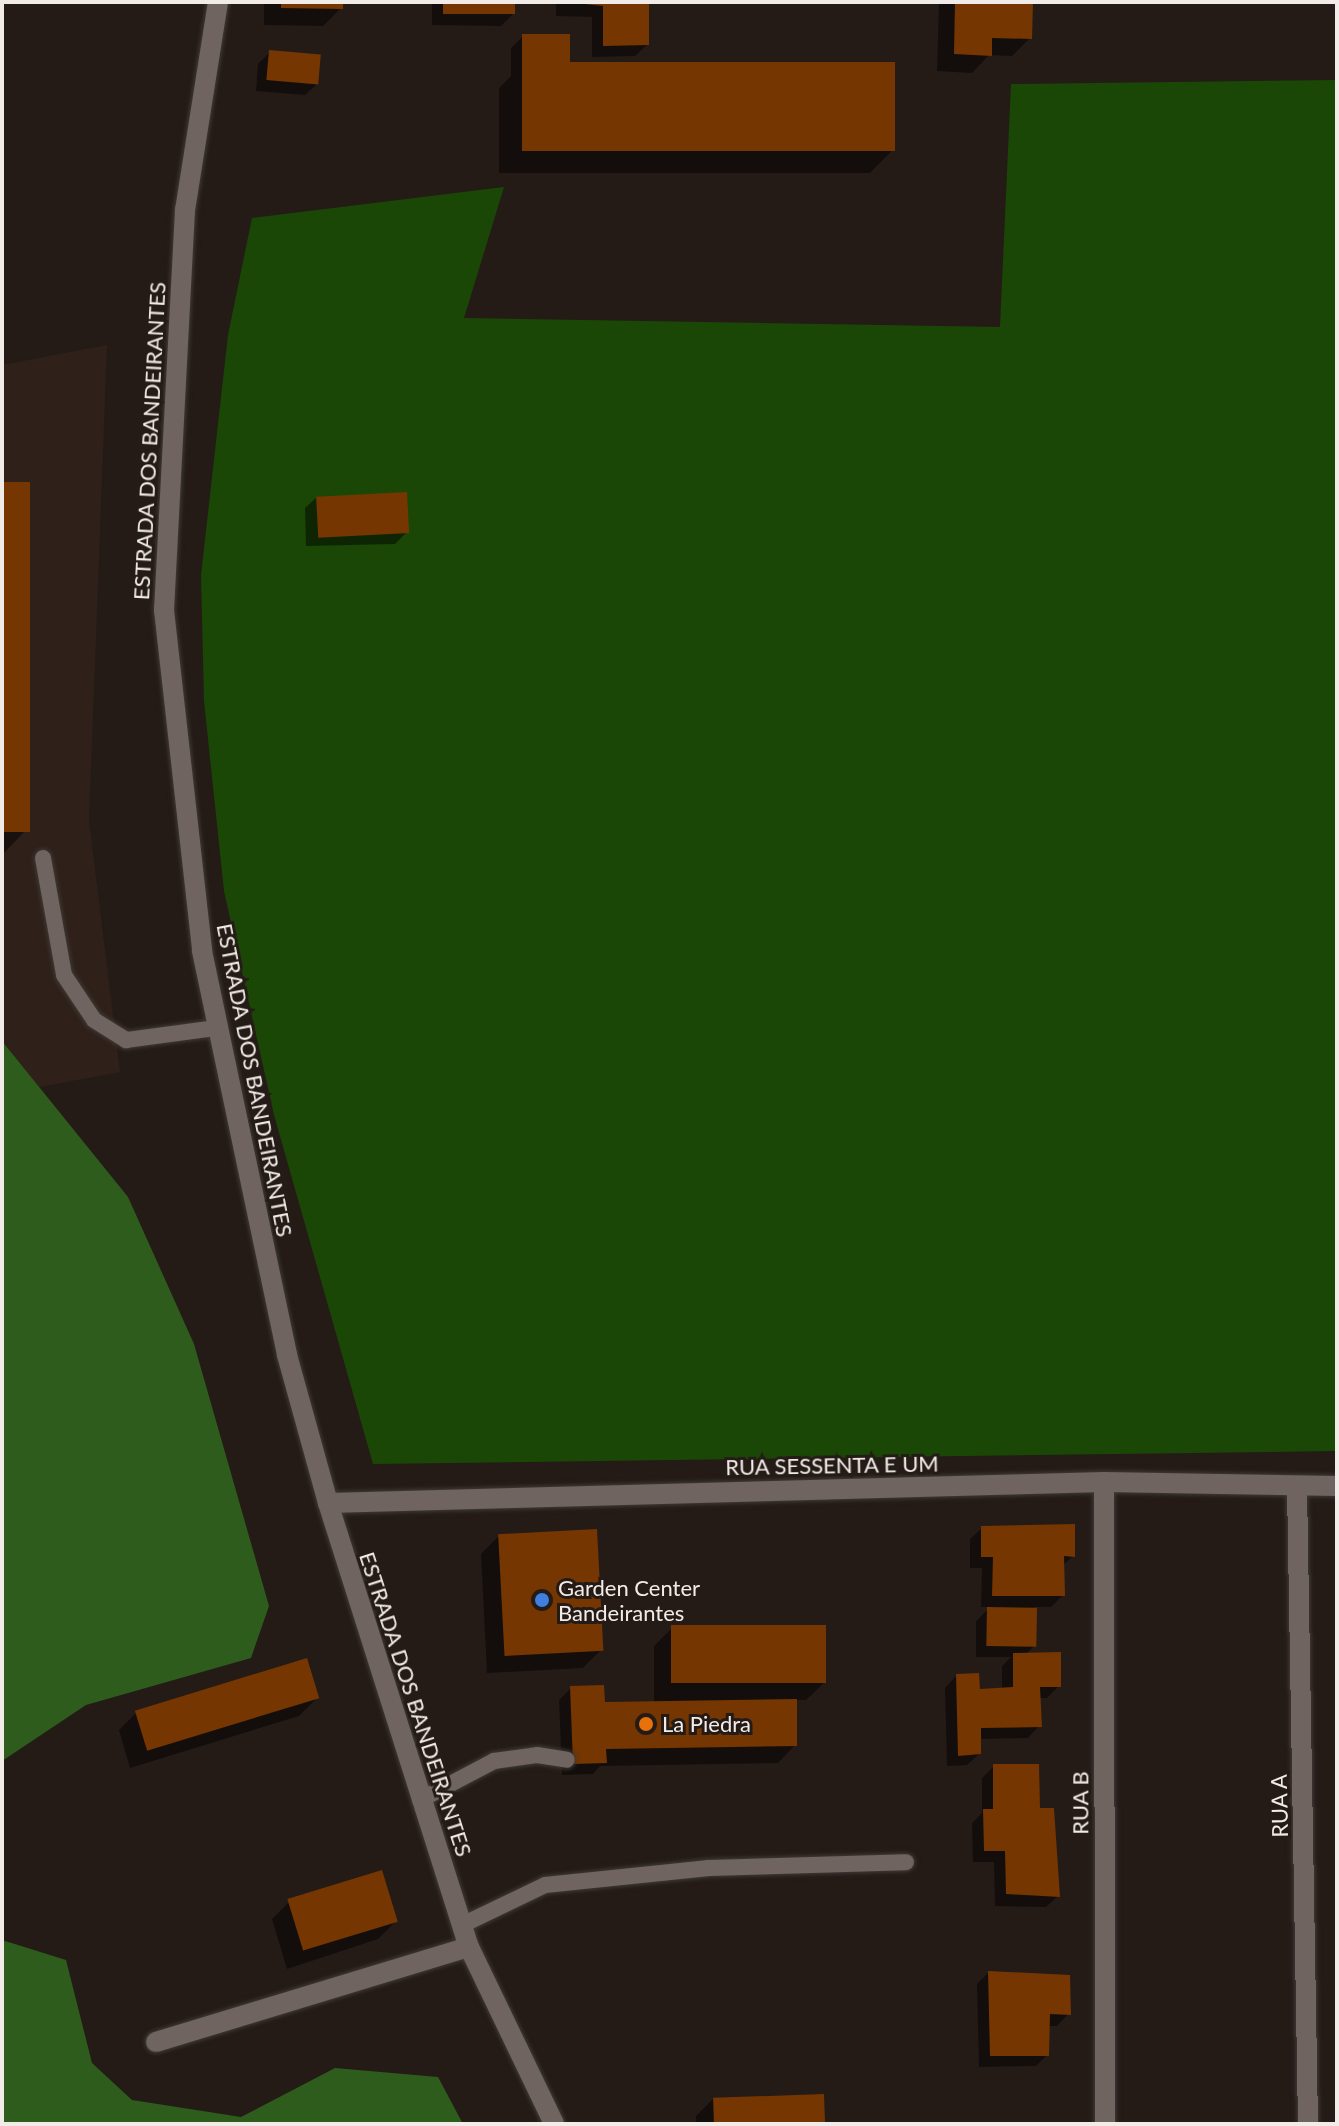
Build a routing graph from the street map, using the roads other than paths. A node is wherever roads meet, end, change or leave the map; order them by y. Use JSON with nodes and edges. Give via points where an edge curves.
{"nodes":[{"id":1,"x":218,"y":2,"type":"edge"},
{"id":2,"x":43,"y":858,"type":"dead end"},
{"id":3,"x":216,"y":1028,"type":"junction"},
{"id":4,"x":1104,"y":1482,"type":"junction"},
{"id":5,"x":1337,"y":1486,"type":"edge"},
{"id":6,"x":1297,"y":1487,"type":"junction"},
{"id":7,"x":328,"y":1503,"type":"junction"},
{"id":8,"x":567,"y":1760,"type":"dead end"},
{"id":9,"x":420,"y":1800,"type":"junction"},
{"id":10,"x":906,"y":1862,"type":"dead end"},
{"id":11,"x":462,"y":1925,"type":"junction"},
{"id":12,"x":469,"y":1947,"type":"junction"},
{"id":13,"x":156,"y":2042,"type":"dead end"},
{"id":14,"x":554,"y":2124,"type":"edge"},
{"id":15,"x":1105,"y":2124,"type":"edge"},
{"id":16,"x":1308,"y":2124,"type":"edge"}],
"edges":[{"from":1,"to":3,"type":"street","name":"ESTRADA DOS BANDEIRANTES","via":[[185,210],[164,610],[202,951]]},
{"from":2,"to":3,"type":"lane","via":[[64,975],[94,1020],[126,1040]]},
{"from":3,"to":7,"type":"street","name":"ESTRADA DOS BANDEIRANTES","via":[[287,1355]]},
{"from":4,"to":6,"type":"street","name":"RUA SESSENTA E UM"},
{"from":4,"to":7,"type":"street","name":"RUA SESSENTA E UM"},
{"from":4,"to":15,"type":"street","name":"RUA B"},
{"from":5,"to":6,"type":"street","name":"RUA SESSENTA E UM"},
{"from":6,"to":16,"type":"street","name":"RUA A"},
{"from":7,"to":9,"type":"street","name":"ESTRADA DOS BANDEIRANTES"},
{"from":8,"to":9,"type":"lane","via":[[537,1755],[494,1761]]},
{"from":9,"to":11,"type":"street","name":"ESTRADA DOS BANDEIRANTES"},
{"from":10,"to":11,"type":"lane","via":[[709,1868],[545,1885]]},
{"from":11,"to":12,"type":"street","name":"ESTRADA DOS BANDEIRANTES"},
{"from":12,"to":13,"type":"street"},
{"from":12,"to":14,"type":"street","name":"ESTRADA DOS BANDEIRANTES"}]}
